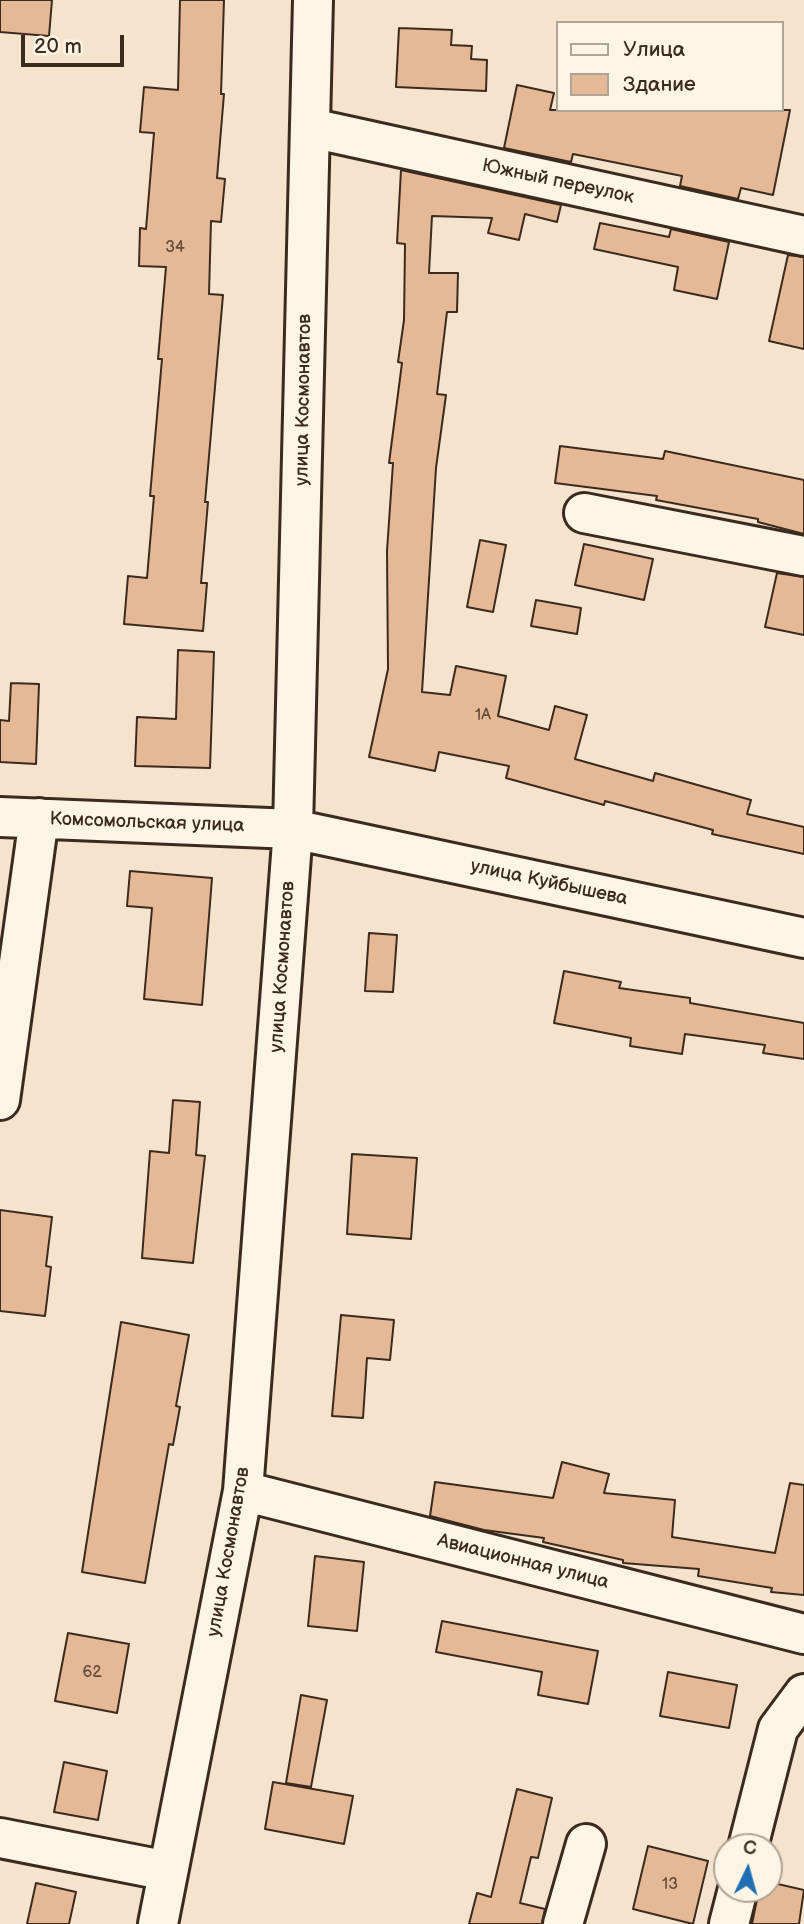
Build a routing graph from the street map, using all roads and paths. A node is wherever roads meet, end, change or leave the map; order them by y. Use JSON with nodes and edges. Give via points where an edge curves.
{"nodes":[{"id":1,"x":313,"y":0,"type":"edge"},
{"id":2,"x":311,"y":128,"type":"junction"},
{"id":3,"x":804,"y":236,"type":"edge"},
{"id":4,"x":584,"y":513,"type":"dead end"},
{"id":5,"x":804,"y":556,"type":"edge"},
{"id":6,"x":0,"y":817,"type":"edge"},
{"id":7,"x":39,"y":818,"type":"junction"},
{"id":8,"x":293,"y":829,"type":"junction"},
{"id":9,"x":804,"y":938,"type":"edge"},
{"id":10,"x":0,"y":1100,"type":"edge"},
{"id":11,"x":243,"y":1490,"type":"junction"},
{"id":12,"x":804,"y":1634,"type":"edge"},
{"id":13,"x":804,"y":1694,"type":"edge"},
{"id":14,"x":752,"y":1833,"type":"edge"},
{"id":15,"x":0,"y":1838,"type":"edge"},
{"id":16,"x":586,"y":1844,"type":"dead end"},
{"id":17,"x":169,"y":1871,"type":"junction"},
{"id":18,"x":734,"y":1903,"type":"edge"},
{"id":19,"x":158,"y":1924,"type":"edge"},
{"id":20,"x":563,"y":1924,"type":"edge"},
{"id":21,"x":729,"y":1924,"type":"edge"}],
"edges":[{"from":1,"to":2,"type":"street","name":"улица Космонавтов"},
{"from":2,"to":3,"type":"street","name":"Южный переулок"},
{"from":2,"to":8,"type":"street","name":"улица Космонавтов"},
{"from":4,"to":5,"type":"street"},
{"from":6,"to":7,"type":"street","name":"Комсомольская улица"},
{"from":7,"to":8,"type":"street","name":"Комсомольская улица"},
{"from":7,"to":10,"type":"street"},
{"from":8,"to":9,"type":"street","name":"улица Куйбышева"},
{"from":8,"to":11,"type":"street","name":"улица Космонавтов"},
{"from":11,"to":12,"type":"street","name":"Авиационная улица"},
{"from":11,"to":17,"type":"street","name":"улица Космонавтов"},
{"from":13,"to":14,"type":"street","via":[[778,1729]]},
{"from":15,"to":17,"type":"street"},
{"from":16,"to":20,"type":"street"},
{"from":17,"to":19,"type":"street","name":"улица Космонавтов"},
{"from":18,"to":21,"type":"street"}]}
